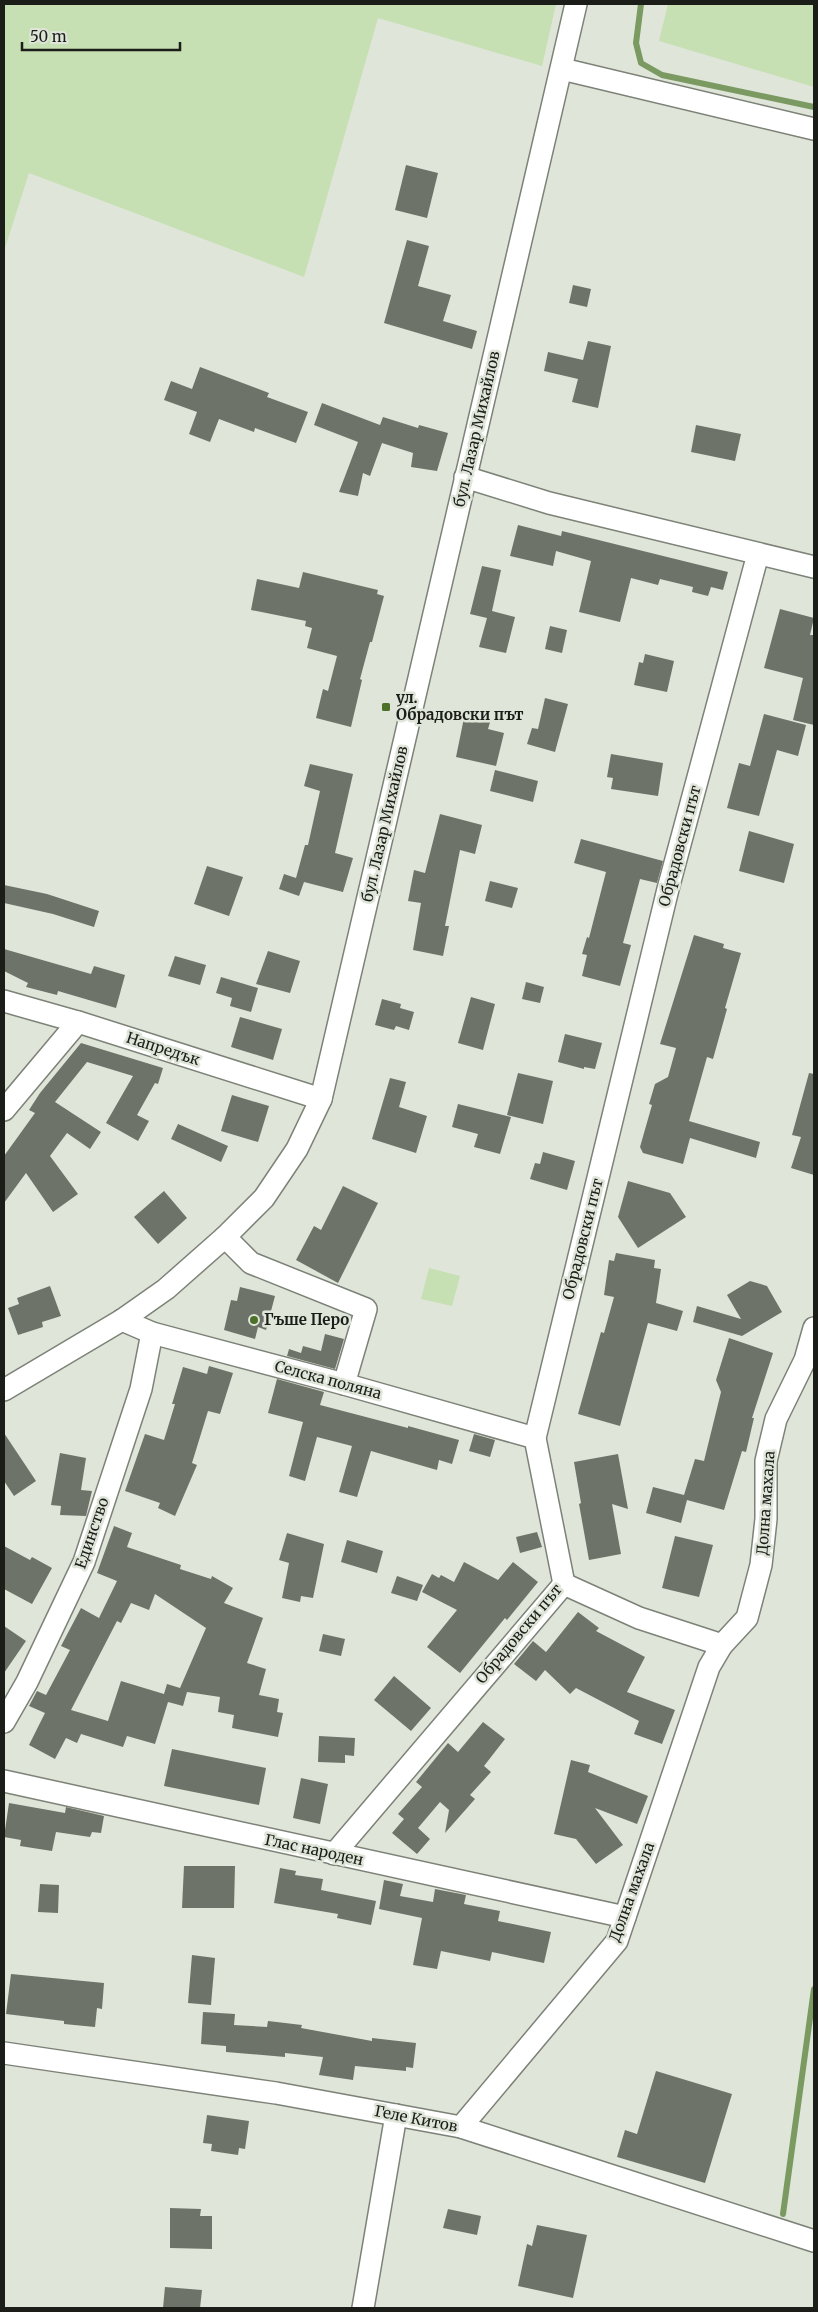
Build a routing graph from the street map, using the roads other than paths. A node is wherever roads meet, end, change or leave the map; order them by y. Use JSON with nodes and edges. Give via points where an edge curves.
{"nodes":[{"id":1,"x":576,"y":4,"type":"edge"},
{"id":2,"x":562,"y":69,"type":"junction"},
{"id":3,"x":814,"y":129,"type":"edge"},
{"id":4,"x":465,"y":477,"type":"junction"},
{"id":5,"x":758,"y":554,"type":"junction"},
{"id":6,"x":814,"y":567,"type":"edge"},
{"id":7,"x":4,"y":1001,"type":"edge"},
{"id":8,"x":78,"y":1022,"type":"junction"},
{"id":9,"x":321,"y":1099,"type":"junction"},
{"id":10,"x":4,"y":1110,"type":"edge"},
{"id":11,"x":225,"y":1237,"type":"junction"},
{"id":12,"x":122,"y":1320,"type":"junction"},
{"id":13,"x":814,"y":1328,"type":"edge"},
{"id":14,"x":152,"y":1333,"type":"junction"},
{"id":15,"x":344,"y":1384,"type":"junction"},
{"id":16,"x":4,"y":1390,"type":"edge"},
{"id":17,"x":535,"y":1438,"type":"junction"},
{"id":18,"x":564,"y":1584,"type":"junction"},
{"id":19,"x":722,"y":1645,"type":"junction"},
{"id":20,"x":4,"y":1722,"type":"edge"},
{"id":21,"x":4,"y":1781,"type":"edge"},
{"id":22,"x":334,"y":1854,"type":"junction"},
{"id":23,"x":625,"y":1917,"type":"junction"},
{"id":24,"x":4,"y":2053,"type":"edge"},
{"id":25,"x":396,"y":2115,"type":"junction"},
{"id":26,"x":461,"y":2127,"type":"junction"},
{"id":27,"x":814,"y":2241,"type":"edge"},
{"id":28,"x":363,"y":2308,"type":"edge"}],
"edges":[{"from":1,"to":2,"type":"street","name":"бул. Лазар Михайлов"},
{"from":2,"to":3,"type":"street"},
{"from":2,"to":4,"type":"street","name":"бул. Лазар Михайлов"},
{"from":4,"to":5,"type":"street","via":[[550,503]]},
{"from":4,"to":9,"type":"street","name":"бул. Лазар Михайлов"},
{"from":5,"to":6,"type":"street"},
{"from":5,"to":17,"type":"street","name":"Обрадовски път","via":[[666,899]]},
{"from":7,"to":8,"type":"street","name":"Напредък"},
{"from":8,"to":9,"type":"street","name":"Напредък"},
{"from":8,"to":10,"type":"street"},
{"from":9,"to":11,"type":"street","name":"бул. Лазар Михайлов","via":[[297,1149],[264,1198]]},
{"from":11,"to":12,"type":"street","name":"бул. Лазар Михайлов","via":[[166,1289]]},
{"from":11,"to":15,"type":"street","via":[[250,1263],[366,1309]]},
{"from":12,"to":14,"type":"street","name":"Селска поляна"},
{"from":12,"to":16,"type":"street","name":"бул. Лазар Михайлов"},
{"from":13,"to":19,"type":"street","name":"Долна махала","via":[[805,1360],[776,1418],[766,1462],[766,1519],[761,1565],[747,1618]]},
{"from":14,"to":15,"type":"street","name":"Селска поляна"},
{"from":14,"to":20,"type":"street","name":"Единство","via":[[141,1389],[84,1562],[27,1682]]},
{"from":15,"to":17,"type":"street","name":"Селска поляна"},
{"from":17,"to":18,"type":"street","name":"Обрадовски път"},
{"from":18,"to":19,"type":"street","via":[[639,1618]]},
{"from":18,"to":22,"type":"street","name":"Обрадовски път"},
{"from":19,"to":23,"type":"street","name":"Долна махала","via":[[709,1667]]},
{"from":21,"to":22,"type":"street","name":"Глас народен"},
{"from":22,"to":23,"type":"street","name":"Глас народен"},
{"from":23,"to":26,"type":"street","name":"Долна махала","via":[[617,1941]]},
{"from":24,"to":25,"type":"street","name":"Геле Китов","via":[[276,2093]]},
{"from":25,"to":26,"type":"street","name":"Геле Китов"},
{"from":25,"to":28,"type":"street"},
{"from":26,"to":27,"type":"street","name":"Геле Китов"}]}
